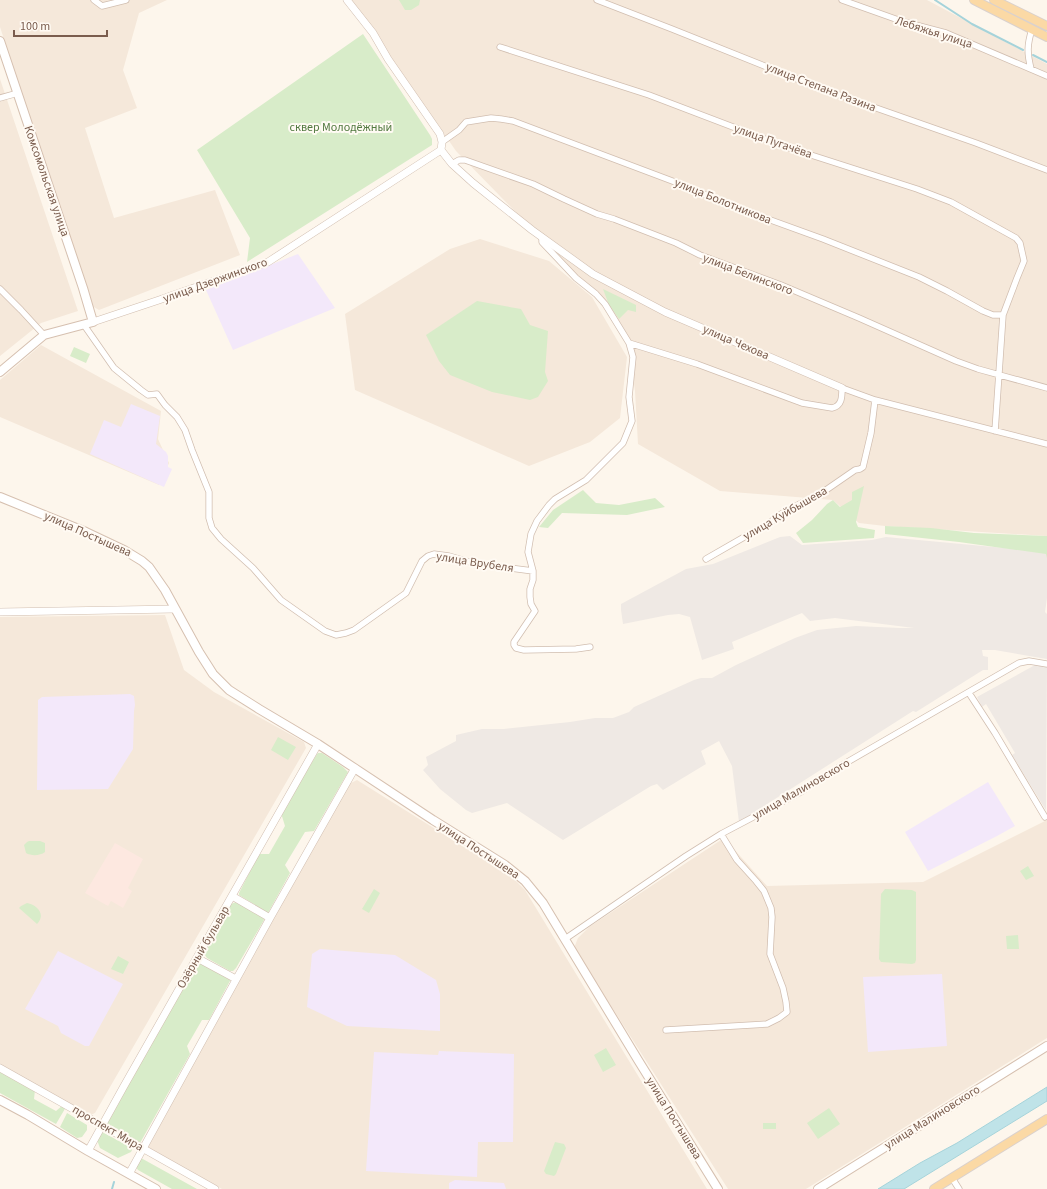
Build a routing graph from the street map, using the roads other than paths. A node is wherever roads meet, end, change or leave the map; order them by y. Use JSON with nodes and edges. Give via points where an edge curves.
{"nodes":[{"id":1,"x":94,"y":0,"type":"edge"},
{"id":2,"x":126,"y":0,"type":"edge"},
{"id":3,"x":347,"y":0,"type":"edge"},
{"id":4,"x":597,"y":0,"type":"edge"},
{"id":5,"x":842,"y":0,"type":"edge"},
{"id":6,"x":974,"y":0,"type":"edge"},
{"id":7,"x":994,"y":0,"type":"edge"},
{"id":8,"x":1047,"y":26,"type":"edge"},
{"id":9,"x":1032,"y":29,"type":"junction"},
{"id":10,"x":1047,"y":37,"type":"edge"},
{"id":11,"x":0,"y":41,"type":"edge"},
{"id":12,"x":500,"y":47,"type":"dead end"},
{"id":13,"x":1031,"y":69,"type":"junction"},
{"id":14,"x":1047,"y":76,"type":"edge"},
{"id":15,"x":18,"y":93,"type":"junction"},
{"id":16,"x":0,"y":98,"type":"edge"},
{"id":17,"x":442,"y":142,"type":"junction"},
{"id":18,"x":441,"y":150,"type":"junction"},
{"id":19,"x":452,"y":164,"type":"junction"},
{"id":20,"x":1047,"y":170,"type":"edge"},
{"id":21,"x":542,"y":237,"type":"junction"},
{"id":22,"x":0,"y":289,"type":"edge"},
{"id":23,"x":1003,"y":315,"type":"junction"},
{"id":24,"x":93,"y":322,"type":"junction"},
{"id":25,"x":84,"y":324,"type":"junction"},
{"id":26,"x":44,"y":336,"type":"junction"},
{"id":27,"x":629,"y":343,"type":"junction"},
{"id":28,"x":0,"y":372,"type":"edge"},
{"id":29,"x":998,"y":374,"type":"junction"},
{"id":30,"x":842,"y":388,"type":"junction"},
{"id":31,"x":1047,"y":388,"type":"edge"},
{"id":32,"x":875,"y":400,"type":"junction"},
{"id":33,"x":995,"y":431,"type":"junction"},
{"id":34,"x":1047,"y":444,"type":"edge"},
{"id":35,"x":0,"y":497,"type":"edge"},
{"id":36,"x":706,"y":559,"type":"dead end"},
{"id":37,"x":533,"y":571,"type":"junction"},
{"id":38,"x":175,"y":609,"type":"junction"},
{"id":39,"x":0,"y":612,"type":"edge"},
{"id":40,"x":590,"y":647,"type":"dead end"},
{"id":41,"x":1047,"y":664,"type":"edge"},
{"id":42,"x":969,"y":692,"type":"junction"},
{"id":43,"x":318,"y":744,"type":"junction"},
{"id":44,"x":355,"y":768,"type":"junction"},
{"id":45,"x":1045,"y":817,"type":"dead end"},
{"id":46,"x":721,"y":834,"type":"junction"},
{"id":47,"x":232,"y":896,"type":"junction"},
{"id":48,"x":270,"y":918,"type":"junction"},
{"id":49,"x":565,"y":939,"type":"junction"},
{"id":50,"x":197,"y":958,"type":"junction"},
{"id":51,"x":236,"y":979,"type":"junction"},
{"id":52,"x":666,"y":1030,"type":"dead end"},
{"id":53,"x":1047,"y":1046,"type":"edge"},
{"id":54,"x":0,"y":1068,"type":"edge"},
{"id":55,"x":0,"y":1100,"type":"edge"},
{"id":56,"x":1047,"y":1119,"type":"edge"},
{"id":57,"x":102,"y":1125,"type":"junction"},
{"id":58,"x":142,"y":1148,"type":"junction"},
{"id":59,"x":88,"y":1151,"type":"junction"},
{"id":60,"x":129,"y":1174,"type":"junction"},
{"id":61,"x":952,"y":1178,"type":"junction"},
{"id":62,"x":156,"y":1189,"type":"edge"},
{"id":63,"x":215,"y":1189,"type":"edge"},
{"id":64,"x":718,"y":1189,"type":"edge"},
{"id":65,"x":818,"y":1189,"type":"edge"},
{"id":66,"x":934,"y":1189,"type":"edge"},
{"id":67,"x":959,"y":1189,"type":"edge"}],
"edges":[{"from":1,"to":2,"type":"street","via":[[102,6]]},
{"from":3,"to":17,"type":"street","via":[[374,33],[388,59],[440,134]]},
{"from":4,"to":20,"type":"street","name":"улица Степана Разина","via":[[822,89]]},
{"from":5,"to":13,"type":"street","name":"Лебяжья улица","via":[[904,22],[946,33]]},
{"from":6,"to":9,"type":"main road"},
{"from":7,"to":8,"type":"main road"},
{"from":9,"to":10,"type":"main road"},
{"from":9,"to":13,"type":"street","via":[[1028,43]]},
{"from":11,"to":15,"type":"main road","name":"Комсомольская улица"},
{"from":12,"to":23,"type":"street","name":"улица Пугачёва","via":[[649,95],[784,146],[951,202],[1016,238],[1020,244],[1024,261]]},
{"from":13,"to":14,"type":"street","name":"Лебяжья улица"},
{"from":15,"to":16,"type":"street"},
{"from":15,"to":24,"type":"main road","name":"Комсомольская улица"},
{"from":17,"to":18,"type":"street"},
{"from":17,"to":23,"type":"street","name":"улица Болотникова","via":[[466,122],[491,118],[513,121],[823,239],[906,272],[983,311]]},
{"from":18,"to":19,"type":"street","name":"улица Чехова"},
{"from":18,"to":24,"type":"street","name":"улица Дзержинского","via":[[268,262]]},
{"from":19,"to":21,"type":"street","name":"улица Чехова"},
{"from":19,"to":29,"type":"street","name":"улица Белинского","via":[[465,160],[533,184],[597,214],[614,218],[700,255],[788,288],[956,361]]},
{"from":21,"to":27,"type":"street","via":[[542,242],[562,264],[605,304]]},
{"from":21,"to":30,"type":"street","name":"улица Чехова","via":[[593,274],[633,296]]},
{"from":22,"to":26,"type":"street"},
{"from":23,"to":29,"type":"street"},
{"from":24,"to":25,"type":"main road","name":"улица Дзержинского"},
{"from":25,"to":26,"type":"main road","name":"улица Дзержинского"},
{"from":25,"to":37,"type":"street","name":"улица Врубеля","via":[[114,368],[148,395],[157,394],[177,417],[185,430],[209,492],[209,518],[212,528],[281,600],[325,631],[346,634],[354,630],[406,593],[422,561],[434,554],[473,563]]},
{"from":26,"to":28,"type":"main road","name":"улица Дзержинского"},
{"from":27,"to":30,"type":"street","via":[[697,364],[802,403],[837,407],[840,404]]},
{"from":27,"to":37,"type":"street","via":[[633,357],[629,397],[632,422],[623,443],[586,480],[555,498],[537,522],[531,534],[528,552]]},
{"from":29,"to":31,"type":"street","name":"улица Белинского"},
{"from":29,"to":33,"type":"street"},
{"from":30,"to":32,"type":"street"},
{"from":32,"to":33,"type":"street"},
{"from":32,"to":36,"type":"street","name":"улица Куйбышева","via":[[863,467]]},
{"from":33,"to":34,"type":"street"},
{"from":35,"to":38,"type":"main road","name":"улица Постышева","via":[[79,529],[135,556],[149,567]]},
{"from":37,"to":40,"type":"street","via":[[530,597],[535,611],[514,642],[516,648],[524,650]]},
{"from":38,"to":39,"type":"street"},
{"from":38,"to":43,"type":"main road","name":"улица Постышева","via":[[213,674],[229,690]]},
{"from":41,"to":42,"type":"street","name":"улица Малиновского","via":[[1024,662]]},
{"from":42,"to":45,"type":"street"},
{"from":42,"to":46,"type":"street","name":"улица Малиновского","via":[[799,793]]},
{"from":43,"to":44,"type":"main road","name":"улица Постышева"},
{"from":43,"to":47,"type":"street","name":"Озёрный бульвар"},
{"from":44,"to":48,"type":"street"},
{"from":44,"to":49,"type":"main road","name":"улица Постышева","via":[[516,872],[543,903]]},
{"from":46,"to":49,"type":"street","name":"улица Малиновского"},
{"from":46,"to":52,"type":"street","via":[[737,860],[764,891],[771,908],[770,954],[783,988],[787,1012],[766,1024]]},
{"from":47,"to":48,"type":"street"},
{"from":47,"to":50,"type":"street","name":"Озёрный бульвар"},
{"from":48,"to":51,"type":"street"},
{"from":49,"to":64,"type":"main road","name":"улица Постышева"},
{"from":50,"to":51,"type":"street"},
{"from":50,"to":57,"type":"street","name":"Озёрный бульвар"},
{"from":51,"to":58,"type":"street"},
{"from":53,"to":65,"type":"main road","name":"улица Малиновского"},
{"from":54,"to":57,"type":"street","name":"проспект Мира"},
{"from":55,"to":59,"type":"main road"},
{"from":56,"to":61,"type":"main road"},
{"from":57,"to":58,"type":"street","name":"проспект Мира"},
{"from":57,"to":59,"type":"street","name":"Озёрный бульвар"},
{"from":58,"to":60,"type":"street"},
{"from":58,"to":63,"type":"street","name":"проспект Мира"},
{"from":59,"to":60,"type":"main road"},
{"from":60,"to":62,"type":"main road"},
{"from":61,"to":66,"type":"main road"},
{"from":61,"to":67,"type":"street"}]}
